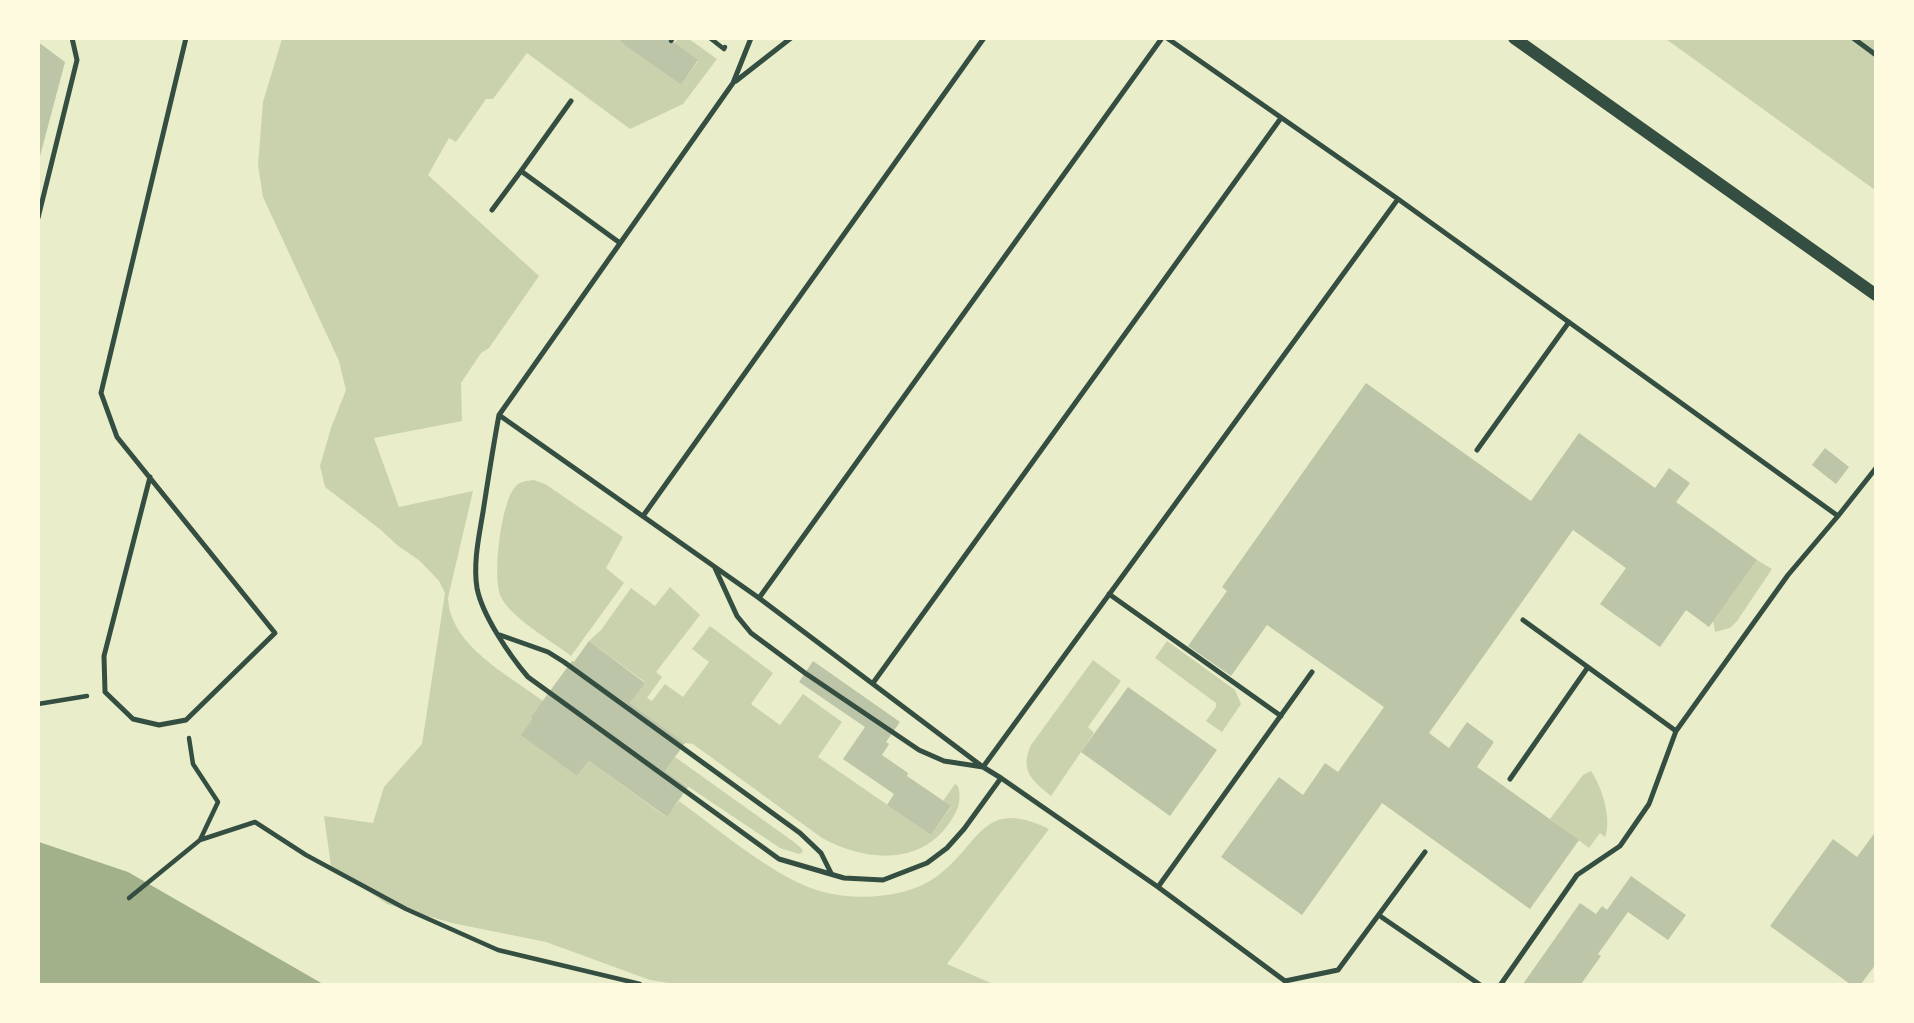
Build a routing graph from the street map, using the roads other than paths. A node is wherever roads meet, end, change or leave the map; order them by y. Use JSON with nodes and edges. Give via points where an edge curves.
{"nodes":[{"id":1,"x":72,"y":38,"type":"edge"},
{"id":2,"x":186,"y":38,"type":"edge"},
{"id":3,"x":751,"y":38,"type":"edge"},
{"id":4,"x":791,"y":38,"type":"edge"},
{"id":5,"x":984,"y":38,"type":"edge"},
{"id":6,"x":1164,"y":38,"type":"edge"},
{"id":7,"x":1514,"y":38,"type":"edge"},
{"id":8,"x":1853,"y":38,"type":"edge"},
{"id":9,"x":1875,"y":55,"type":"edge"},
{"id":10,"x":733,"y":83,"type":"junction"},
{"id":11,"x":570,"y":101,"type":"dead end"},
{"id":12,"x":1281,"y":118,"type":"junction"},
{"id":13,"x":522,"y":171,"type":"junction"},
{"id":14,"x":1398,"y":199,"type":"junction"},
{"id":15,"x":492,"y":209,"type":"dead end"},
{"id":16,"x":38,"y":218,"type":"edge"},
{"id":17,"x":620,"y":243,"type":"junction"},
{"id":18,"x":1875,"y":295,"type":"edge"},
{"id":19,"x":1569,"y":322,"type":"junction"},
{"id":20,"x":499,"y":415,"type":"junction"},
{"id":21,"x":1477,"y":450,"type":"dead end"},
{"id":22,"x":1875,"y":468,"type":"edge"},
{"id":23,"x":150,"y":477,"type":"junction"},
{"id":24,"x":643,"y":516,"type":"junction"},
{"id":25,"x":1838,"y":516,"type":"junction"},
{"id":26,"x":713,"y":565,"type":"junction"},
{"id":27,"x":1109,"y":594,"type":"junction"},
{"id":28,"x":759,"y":598,"type":"junction"},
{"id":29,"x":1523,"y":621,"type":"dead end"},
{"id":30,"x":500,"y":635,"type":"junction"},
{"id":31,"x":1588,"y":667,"type":"junction"},
{"id":32,"x":1312,"y":673,"type":"dead end"},
{"id":33,"x":873,"y":683,"type":"junction"},
{"id":34,"x":1281,"y":716,"type":"junction"},
{"id":35,"x":1676,"y":731,"type":"junction"},
{"id":36,"x":983,"y":767,"type":"junction"},
{"id":37,"x":1001,"y":778,"type":"junction"},
{"id":38,"x":1510,"y":779,"type":"dead end"},
{"id":39,"x":1425,"y":852,"type":"dead end"},
{"id":40,"x":831,"y":873,"type":"junction"},
{"id":41,"x":1158,"y":887,"type":"junction"},
{"id":42,"x":1380,"y":916,"type":"junction"},
{"id":43,"x":1479,"y":985,"type":"edge"},
{"id":44,"x":1501,"y":985,"type":"edge"}],
"edges":[{"from":1,"to":16,"type":"lane","via":[[77,60]]},
{"from":2,"to":23,"type":"lane","via":[[102,393],[117,437]]},
{"from":3,"to":10,"type":"lane"},
{"from":4,"to":10,"type":"lane"},
{"from":5,"to":24,"type":"lane"},
{"from":6,"to":12,"type":"lane"},
{"from":6,"to":28,"type":"lane"},
{"from":7,"to":18,"type":"street"},
{"from":8,"to":9,"type":"lane"},
{"from":10,"to":17,"type":"lane"},
{"from":11,"to":13,"type":"lane"},
{"from":12,"to":14,"type":"lane"},
{"from":12,"to":33,"type":"lane"},
{"from":13,"to":15,"type":"lane"},
{"from":13,"to":17,"type":"lane"},
{"from":14,"to":19,"type":"lane"},
{"from":14,"to":27,"type":"lane"},
{"from":17,"to":20,"type":"lane"},
{"from":19,"to":21,"type":"lane"},
{"from":19,"to":25,"type":"lane"},
{"from":20,"to":24,"type":"lane"},
{"from":20,"to":30,"type":"lane","via":[[476,570],[484,609]]},
{"from":22,"to":25,"type":"lane"},
{"from":23,"to":23,"type":"lane","via":[[275,633],[186,720],[159,725],[133,719],[105,692],[104,656]]},
{"from":24,"to":26,"type":"lane"},
{"from":25,"to":35,"type":"lane","via":[[1788,575]]},
{"from":26,"to":28,"type":"lane"},
{"from":26,"to":36,"type":"lane","via":[[737,616],[751,633],[919,750],[944,761]]},
{"from":27,"to":34,"type":"lane"},
{"from":27,"to":36,"type":"lane"},
{"from":28,"to":33,"type":"lane"},
{"from":29,"to":31,"type":"lane"},
{"from":30,"to":40,"type":"lane","via":[[564,662],[766,807],[821,853]]},
{"from":30,"to":40,"type":"lane","via":[[528,677],[743,835],[779,859]]},
{"from":31,"to":35,"type":"lane"},
{"from":31,"to":38,"type":"lane"},
{"from":32,"to":34,"type":"lane"},
{"from":33,"to":36,"type":"lane"},
{"from":34,"to":41,"type":"lane"},
{"from":35,"to":44,"type":"lane","via":[[1648,804],[1620,846],[1577,875]]},
{"from":36,"to":37,"type":"lane"},
{"from":37,"to":40,"type":"lane","via":[[964,829],[927,863],[883,880],[860,881]]},
{"from":37,"to":41,"type":"lane"},
{"from":39,"to":42,"type":"lane"},
{"from":41,"to":42,"type":"lane","via":[[1285,981],[1338,971]]},
{"from":42,"to":43,"type":"lane"}]}
